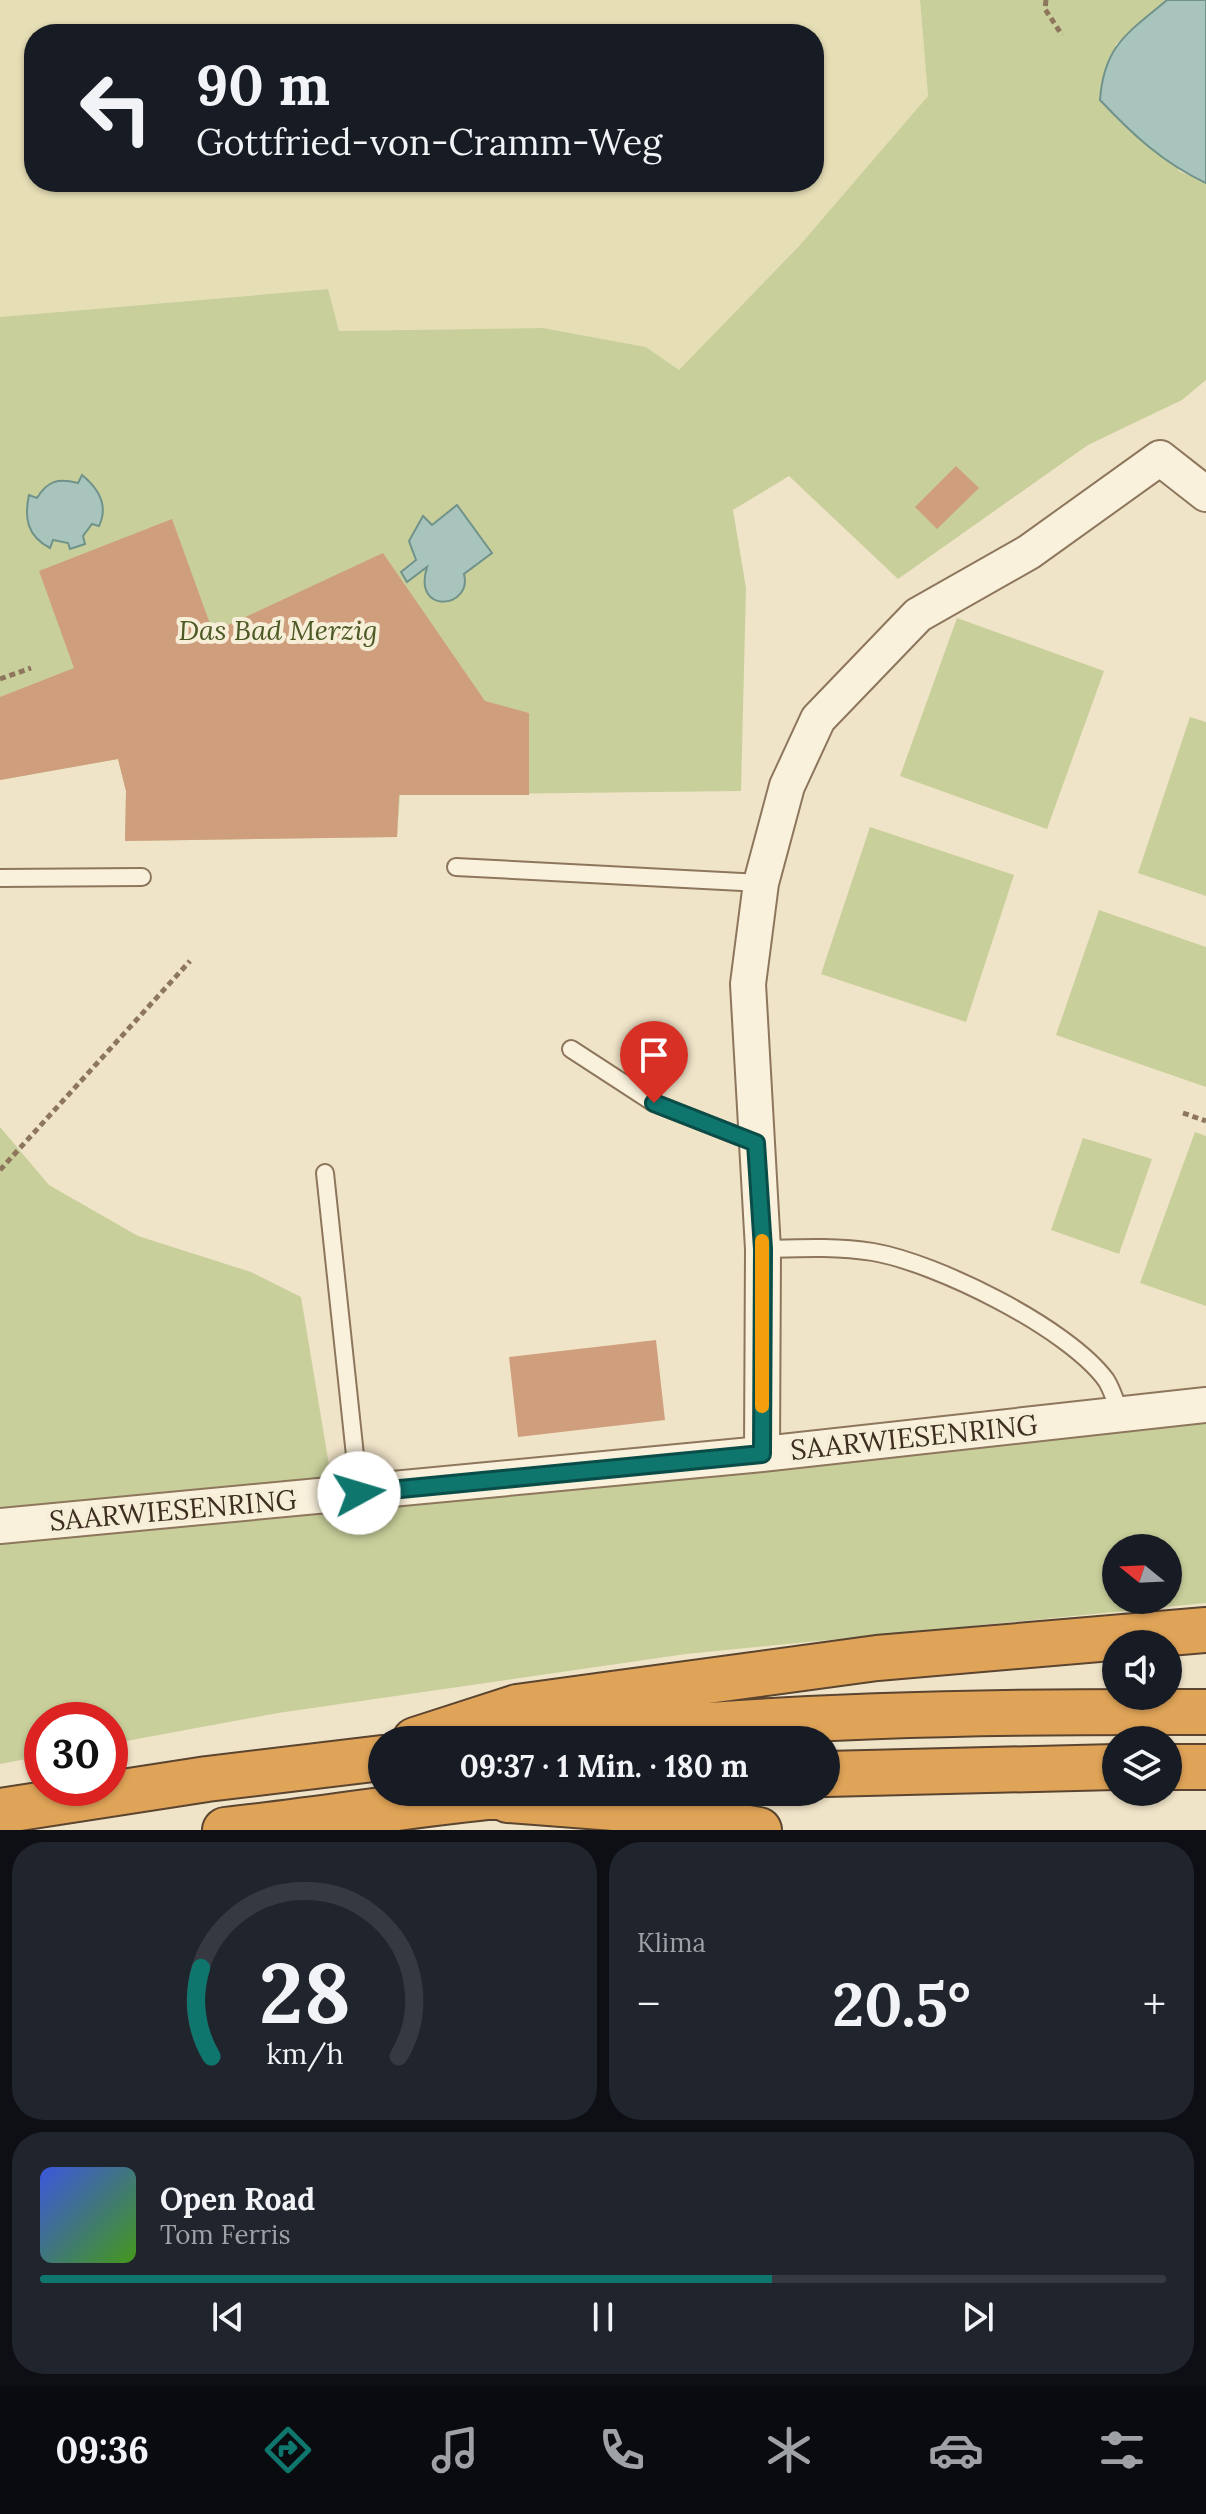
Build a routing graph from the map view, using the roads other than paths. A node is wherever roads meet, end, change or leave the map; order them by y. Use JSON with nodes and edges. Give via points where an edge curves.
{"nodes":[{"id":1,"x":1206,"y":494,"type":"edge"},
{"id":2,"x":456,"y":867,"type":"dead end"},
{"id":3,"x":142,"y":877,"type":"dead end"},
{"id":4,"x":0,"y":878,"type":"edge"},
{"id":5,"x":761,"y":883,"type":"junction"},
{"id":6,"x":571,"y":1049,"type":"dead end"},
{"id":7,"x":756,"y":1143,"type":"junction"},
{"id":8,"x":325,"y":1173,"type":"dead end"},
{"id":9,"x":763,"y":1249,"type":"junction"},
{"id":10,"x":1206,"y":1405,"type":"edge"},
{"id":11,"x":1120,"y":1414,"type":"junction"},
{"id":12,"x":762,"y":1454,"type":"junction"},
{"id":13,"x":359,"y":1493,"type":"junction"},
{"id":14,"x":0,"y":1526,"type":"edge"},
{"id":15,"x":1206,"y":1630,"type":"edge"},
{"id":16,"x":1206,"y":1712,"type":"edge"},
{"id":17,"x":458,"y":1726,"type":"edge"},
{"id":18,"x":714,"y":1726,"type":"edge"},
{"id":19,"x":368,"y":1757,"type":"edge"},
{"id":20,"x":1102,"y":1767,"type":"edge"},
{"id":21,"x":1182,"y":1767,"type":"edge"},
{"id":22,"x":1206,"y":1767,"type":"edge"},
{"id":23,"x":840,"y":1774,"type":"edge"},
{"id":24,"x":413,"y":1806,"type":"edge"},
{"id":25,"x":588,"y":1806,"type":"edge"},
{"id":26,"x":14,"y":1808,"type":"edge"},
{"id":27,"x":225,"y":1830,"type":"edge"},
{"id":28,"x":759,"y":1830,"type":"edge"}],
"edges":[{"from":1,"to":5,"type":"street","via":[[1160,458],[1029,552],[918,615],[818,719],[787,786]]},
{"from":2,"to":5,"type":"lane"},
{"from":3,"to":4,"type":"lane"},
{"from":5,"to":7,"type":"street","via":[[748,984]]},
{"from":6,"to":7,"type":"lane","via":[[654,1103]]},
{"from":7,"to":9,"type":"street"},
{"from":8,"to":13,"type":"lane"},
{"from":9,"to":11,"type":"lane","via":[[875,1252],[946,1276],[1025,1314],[1076,1348],[1107,1382]]},
{"from":9,"to":12,"type":"street"},
{"from":10,"to":11,"type":"street","name":"SAARWIESENRING"},
{"from":11,"to":12,"type":"street","name":"SAARWIESENRING"},
{"from":12,"to":13,"type":"street","name":"SAARWIESENRING"},
{"from":13,"to":14,"type":"street","name":"SAARWIESENRING"},
{"from":15,"to":17,"type":"highway","via":[[877,1658],[517,1707]]},
{"from":16,"to":18,"type":"highway","via":[[1060,1712]]},
{"from":19,"to":26,"type":"highway"},
{"from":20,"to":23,"type":"highway"},
{"from":21,"to":22,"type":"highway"},
{"from":24,"to":27,"type":"highway"},
{"from":25,"to":28,"type":"highway","via":[[653,1811]]}]}
